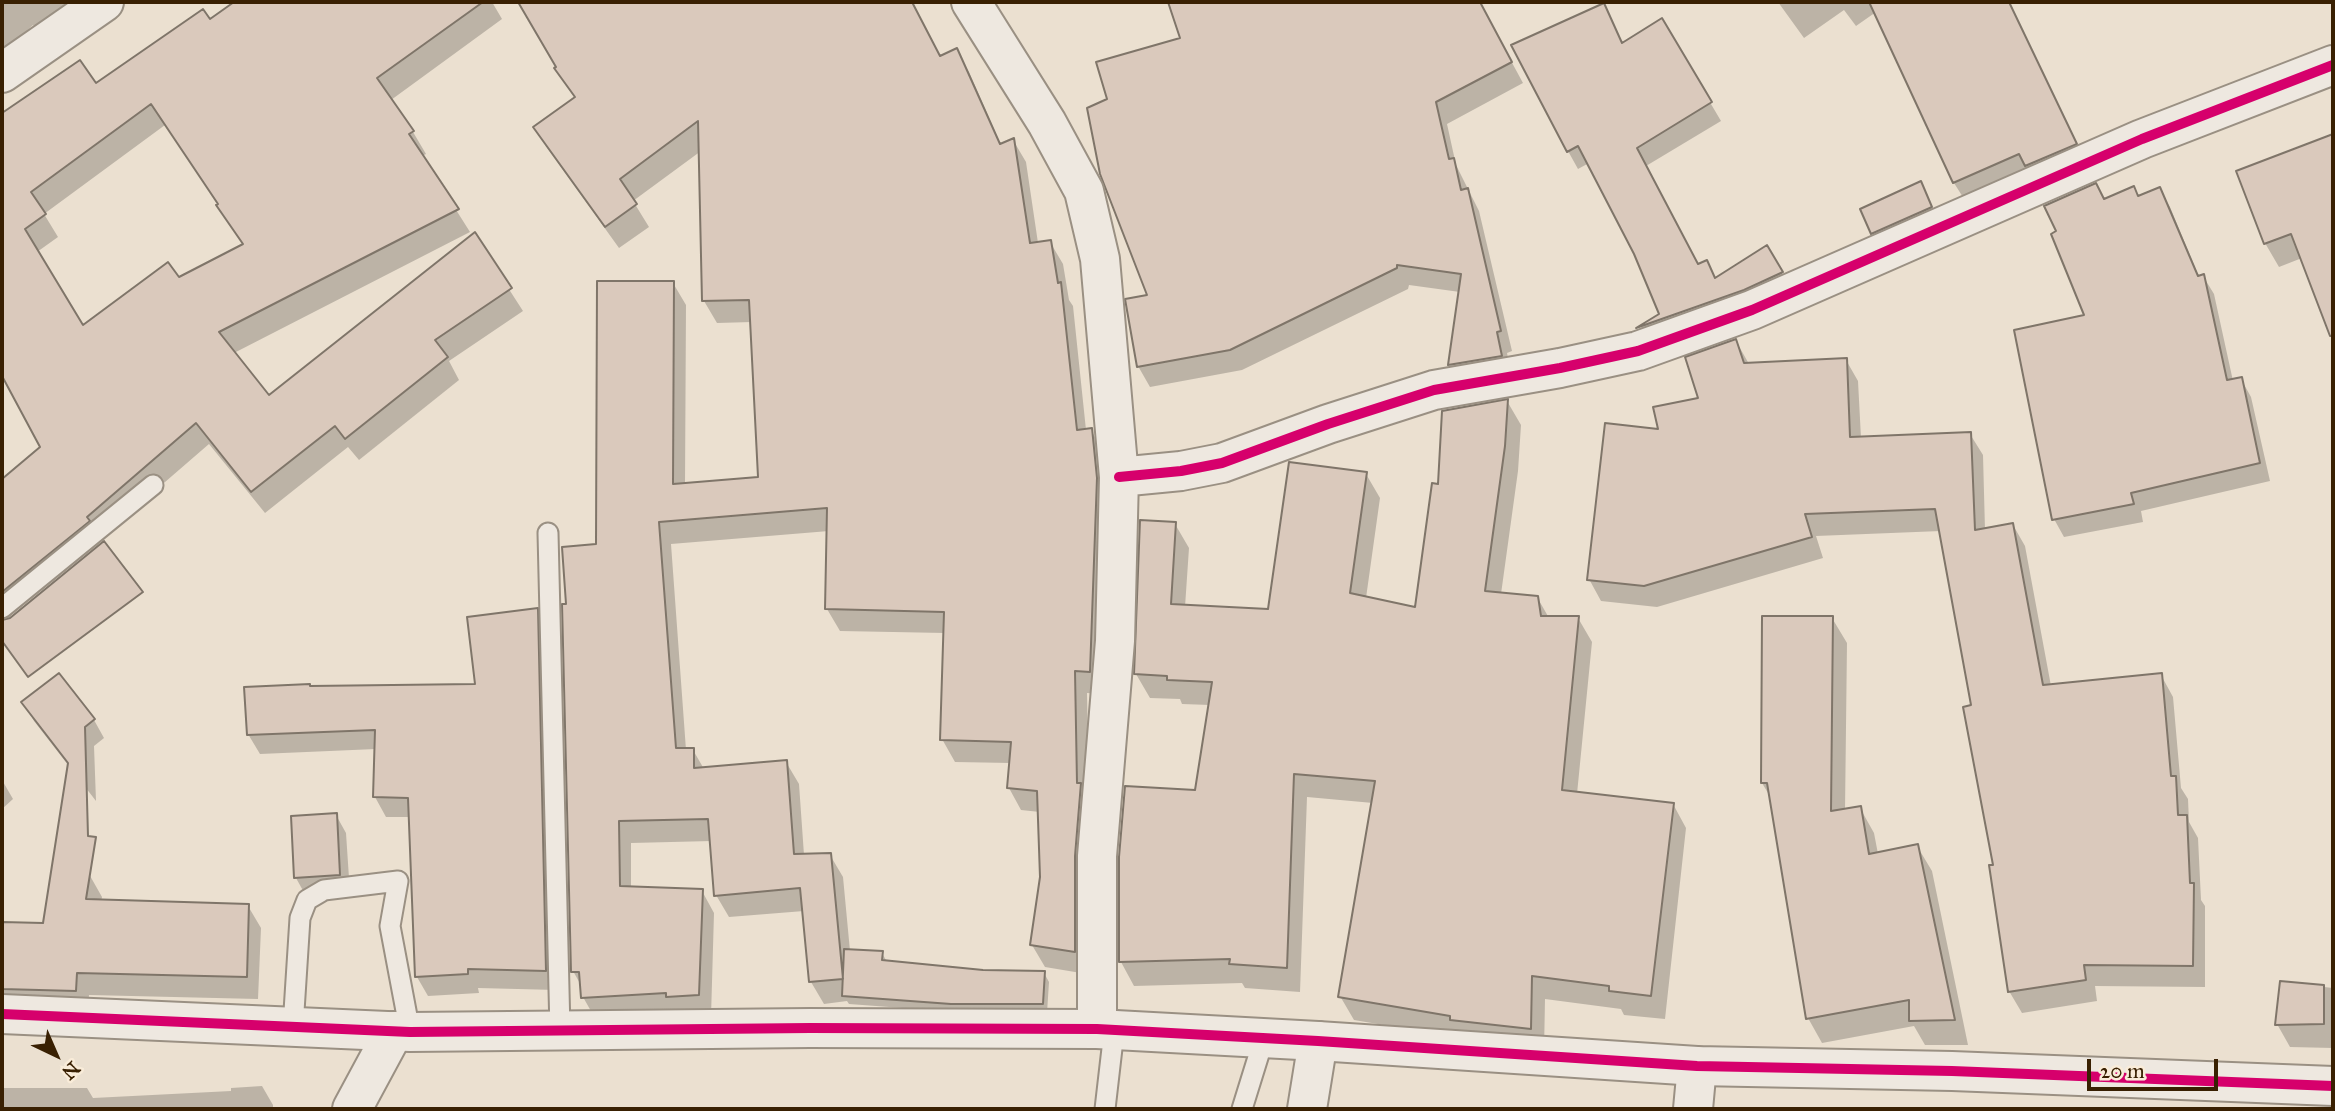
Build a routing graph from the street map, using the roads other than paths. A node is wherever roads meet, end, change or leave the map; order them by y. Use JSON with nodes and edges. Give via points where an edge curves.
{"nodes":[{"id":1,"x":104,"y":2,"type":"edge"},
{"id":2,"x":971,"y":2,"type":"edge"},
{"id":3,"x":2333,"y":65,"type":"edge"},
{"id":4,"x":2,"y":73,"type":"edge"},
{"id":5,"x":1119,"y":477,"type":"junction"},
{"id":6,"x":153,"y":485,"type":"dead end"},
{"id":7,"x":548,"y":533,"type":"dead end"},
{"id":8,"x":2,"y":608,"type":"edge"},
{"id":9,"x":2,"y":1014,"type":"edge"},
{"id":10,"x":293,"y":1027,"type":"junction"},
{"id":11,"x":1105,"y":1030,"type":"junction"},
{"id":12,"x":560,"y":1031,"type":"junction"},
{"id":13,"x":402,"y":1032,"type":"junction"},
{"id":14,"x":1264,"y":1038,"type":"junction"},
{"id":15,"x":1318,"y":1041,"type":"junction"},
{"id":16,"x":1697,"y":1066,"type":"junction"},
{"id":17,"x":2333,"y":1086,"type":"edge"},
{"id":18,"x":352,"y":1109,"type":"edge"},
{"id":19,"x":1105,"y":1109,"type":"edge"},
{"id":20,"x":1242,"y":1109,"type":"edge"},
{"id":21,"x":1307,"y":1109,"type":"edge"},
{"id":22,"x":1693,"y":1109,"type":"edge"}],
"edges":[{"from":1,"to":4,"type":"street"},
{"from":2,"to":5,"type":"street","via":[[1084,191],[1100,259]]},
{"from":3,"to":5,"type":"street","via":[[2142,139],[1752,310],[1638,351],[1434,390],[1222,463]]},
{"from":5,"to":11,"type":"street","via":[[1115,641],[1097,856]]},
{"from":6,"to":8,"type":"lane"},
{"from":7,"to":12,"type":"lane"},
{"from":9,"to":10,"type":"street"},
{"from":10,"to":13,"type":"street"},
{"from":10,"to":13,"type":"lane","via":[[300,918],[307,900],[324,890],[398,881],[390,926]]},
{"from":11,"to":12,"type":"street"},
{"from":11,"to":14,"type":"street"},
{"from":11,"to":19,"type":"lane"},
{"from":12,"to":13,"type":"street"},
{"from":13,"to":18,"type":"street"},
{"from":14,"to":15,"type":"street"},
{"from":14,"to":20,"type":"lane"},
{"from":15,"to":16,"type":"street"},
{"from":15,"to":21,"type":"street"},
{"from":16,"to":17,"type":"street"},
{"from":16,"to":22,"type":"street"}]}
